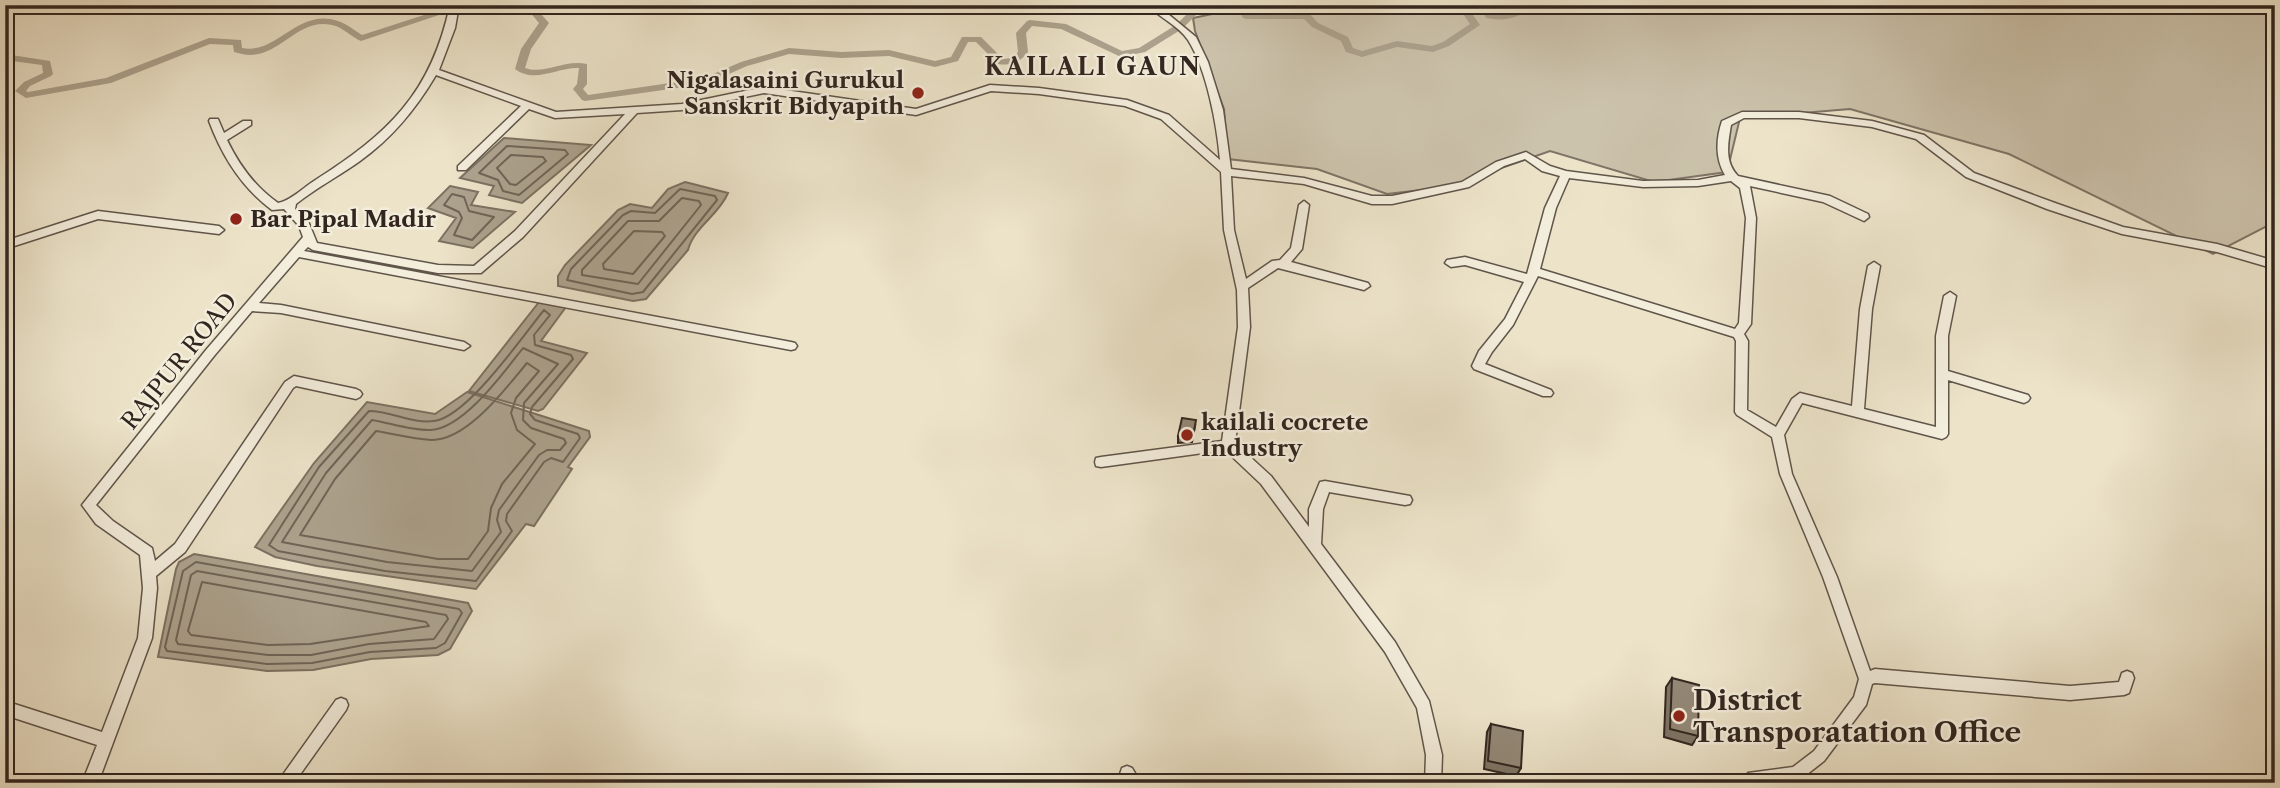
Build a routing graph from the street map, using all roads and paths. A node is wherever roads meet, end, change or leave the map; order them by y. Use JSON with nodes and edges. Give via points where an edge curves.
{"nodes":[{"id":1,"x":455,"y":5,"type":"edge"},
{"id":2,"x":1151,"y":5,"type":"edge"},
{"id":3,"x":433,"y":71,"type":"junction"},
{"id":4,"x":526,"y":107,"type":"junction"},
{"id":5,"x":635,"y":109,"type":"junction"},
{"id":6,"x":214,"y":121,"type":"dead end"},
{"id":7,"x":247,"y":123,"type":"dead end"},
{"id":8,"x":221,"y":139,"type":"junction"},
{"id":9,"x":463,"y":168,"type":"dead end"},
{"id":10,"x":1227,"y":172,"type":"junction"},
{"id":11,"x":1566,"y":174,"type":"junction"},
{"id":12,"x":1731,"y":178,"type":"junction"},
{"id":13,"x":290,"y":205,"type":"junction"},
{"id":14,"x":1304,"y":205,"type":"dead end"},
{"id":15,"x":1864,"y":218,"type":"dead end"},
{"id":16,"x":219,"y":230,"type":"dead end"},
{"id":17,"x":307,"y":233,"type":"junction"},
{"id":18,"x":5,"y":245,"type":"edge"},
{"id":19,"x":296,"y":253,"type":"junction"},
{"id":20,"x":1451,"y":263,"type":"dead end"},
{"id":21,"x":1283,"y":264,"type":"junction"},
{"id":22,"x":2275,"y":265,"type":"edge"},
{"id":23,"x":1874,"y":266,"type":"dead end"},
{"id":24,"x":1532,"y":275,"type":"junction"},
{"id":25,"x":1364,"y":286,"type":"dead end"},
{"id":26,"x":1242,"y":287,"type":"junction"},
{"id":27,"x":1950,"y":296,"type":"dead end"},
{"id":28,"x":249,"y":307,"type":"junction"},
{"id":29,"x":1738,"y":334,"type":"junction"},
{"id":30,"x":464,"y":346,"type":"dead end"},
{"id":31,"x":790,"y":346,"type":"dead end"},
{"id":32,"x":1942,"y":374,"type":"junction"},
{"id":33,"x":1547,"y":393,"type":"dead end"},
{"id":34,"x":356,"y":394,"type":"dead end"},
{"id":35,"x":2024,"y":398,"type":"dead end"},
{"id":36,"x":1858,"y":412,"type":"junction"},
{"id":37,"x":1778,"y":434,"type":"junction"},
{"id":38,"x":1228,"y":445,"type":"junction"},
{"id":39,"x":1101,"y":462,"type":"dead end"},
{"id":40,"x":1405,"y":500,"type":"dead end"},
{"id":41,"x":1315,"y":542,"type":"junction"},
{"id":42,"x":149,"y":573,"type":"junction"},
{"id":43,"x":2127,"y":678,"type":"dead end"},
{"id":44,"x":1866,"y":679,"type":"junction"},
{"id":45,"x":341,"y":705,"type":"dead end"},
{"id":46,"x":5,"y":708,"type":"edge"},
{"id":47,"x":104,"y":740,"type":"junction"},
{"id":48,"x":90,"y":783,"type":"edge"},
{"id":49,"x":285,"y":783,"type":"edge"},
{"id":50,"x":1433,"y":783,"type":"edge"},
{"id":51,"x":1752,"y":783,"type":"edge"}],
"edges":[{"from":1,"to":3,"type":"street","via":[[450,34]]},
{"from":2,"to":10,"type":"street","via":[[1185,31],[1203,62],[1219,110]]},
{"from":3,"to":4,"type":"street","via":[[522,101]]},
{"from":3,"to":13,"type":"street","via":[[392,128]]},
{"from":4,"to":5,"type":"street","via":[[555,115]]},
{"from":4,"to":9,"type":"street"},
{"from":5,"to":10,"type":"street","via":[[682,107],[764,90],[916,112],[980,90],[1039,91],[1127,103],[1166,117]]},
{"from":5,"to":17,"type":"street","via":[[524,230],[490,254],[477,270],[438,269],[313,246]]},
{"from":6,"to":8,"type":"street"},
{"from":7,"to":8,"type":"street"},
{"from":8,"to":13,"type":"street","via":[[265,201],[276,207]]},
{"from":10,"to":11,"type":"street","via":[[1304,181],[1372,200],[1465,185],[1526,155],[1546,169]]},
{"from":10,"to":26,"type":"street","via":[[1229,230]]},
{"from":11,"to":12,"type":"street","via":[[1643,184]]},
{"from":11,"to":24,"type":"street","via":[[1546,215]]},
{"from":12,"to":15,"type":"street","via":[[1826,199]]},
{"from":12,"to":22,"type":"street","via":[[1721,156],[1726,123],[1742,116],[1829,117],[1920,137],[1970,175],[2122,230],[2217,248]]},
{"from":12,"to":29,"type":"street","via":[[1745,186],[1751,218],[1745,324]]},
{"from":13,"to":17,"type":"street"},
{"from":14,"to":21,"type":"street","via":[[1296,249]]},
{"from":16,"to":18,"type":"street","via":[[98,215]]},
{"from":17,"to":19,"type":"street","name":"RAJPUR ROAD","via":[[309,238]]},
{"from":19,"to":28,"type":"street","name":"RAJPUR ROAD"},
{"from":19,"to":31,"type":"street"},
{"from":20,"to":24,"type":"street","via":[[1465,261]]},
{"from":21,"to":25,"type":"street"},
{"from":21,"to":26,"type":"street"},
{"from":23,"to":36,"type":"street"},
{"from":24,"to":29,"type":"street"},
{"from":24,"to":33,"type":"street","via":[[1508,324],[1478,366]]},
{"from":26,"to":38,"type":"street","via":[[1244,327]]},
{"from":27,"to":32,"type":"street","via":[[1942,336]]},
{"from":28,"to":30,"type":"street","via":[[281,309]]},
{"from":28,"to":42,"type":"street","name":"RAJPUR ROAD","via":[[89,505],[98,521],[132,538],[147,552]]},
{"from":29,"to":37,"type":"street","via":[[1742,341],[1741,412]]},
{"from":32,"to":35,"type":"street"},
{"from":32,"to":36,"type":"street","via":[[1942,434]]},
{"from":34,"to":42,"type":"street","via":[[294,382],[289,385],[180,548]]},
{"from":36,"to":37,"type":"street","via":[[1800,398]]},
{"from":37,"to":44,"type":"street","via":[[1786,474],[1830,577]]},
{"from":38,"to":39,"type":"street"},
{"from":38,"to":41,"type":"street","via":[[1266,481]]},
{"from":40,"to":41,"type":"street","via":[[1325,486],[1316,509]]},
{"from":41,"to":50,"type":"street","via":[[1390,647],[1424,706],[1434,755]]},
{"from":42,"to":47,"type":"street","name":"RAJPUR ROAD","via":[[145,638]]},
{"from":43,"to":44,"type":"street","via":[[2124,688],[2070,693],[1875,676]]},
{"from":44,"to":51,"type":"street","via":[[1861,700],[1819,756],[1796,774],[1753,778]]},
{"from":45,"to":49,"type":"street"},
{"from":46,"to":47,"type":"street"},
{"from":47,"to":48,"type":"street","name":"RAJPUR ROAD"}]}
